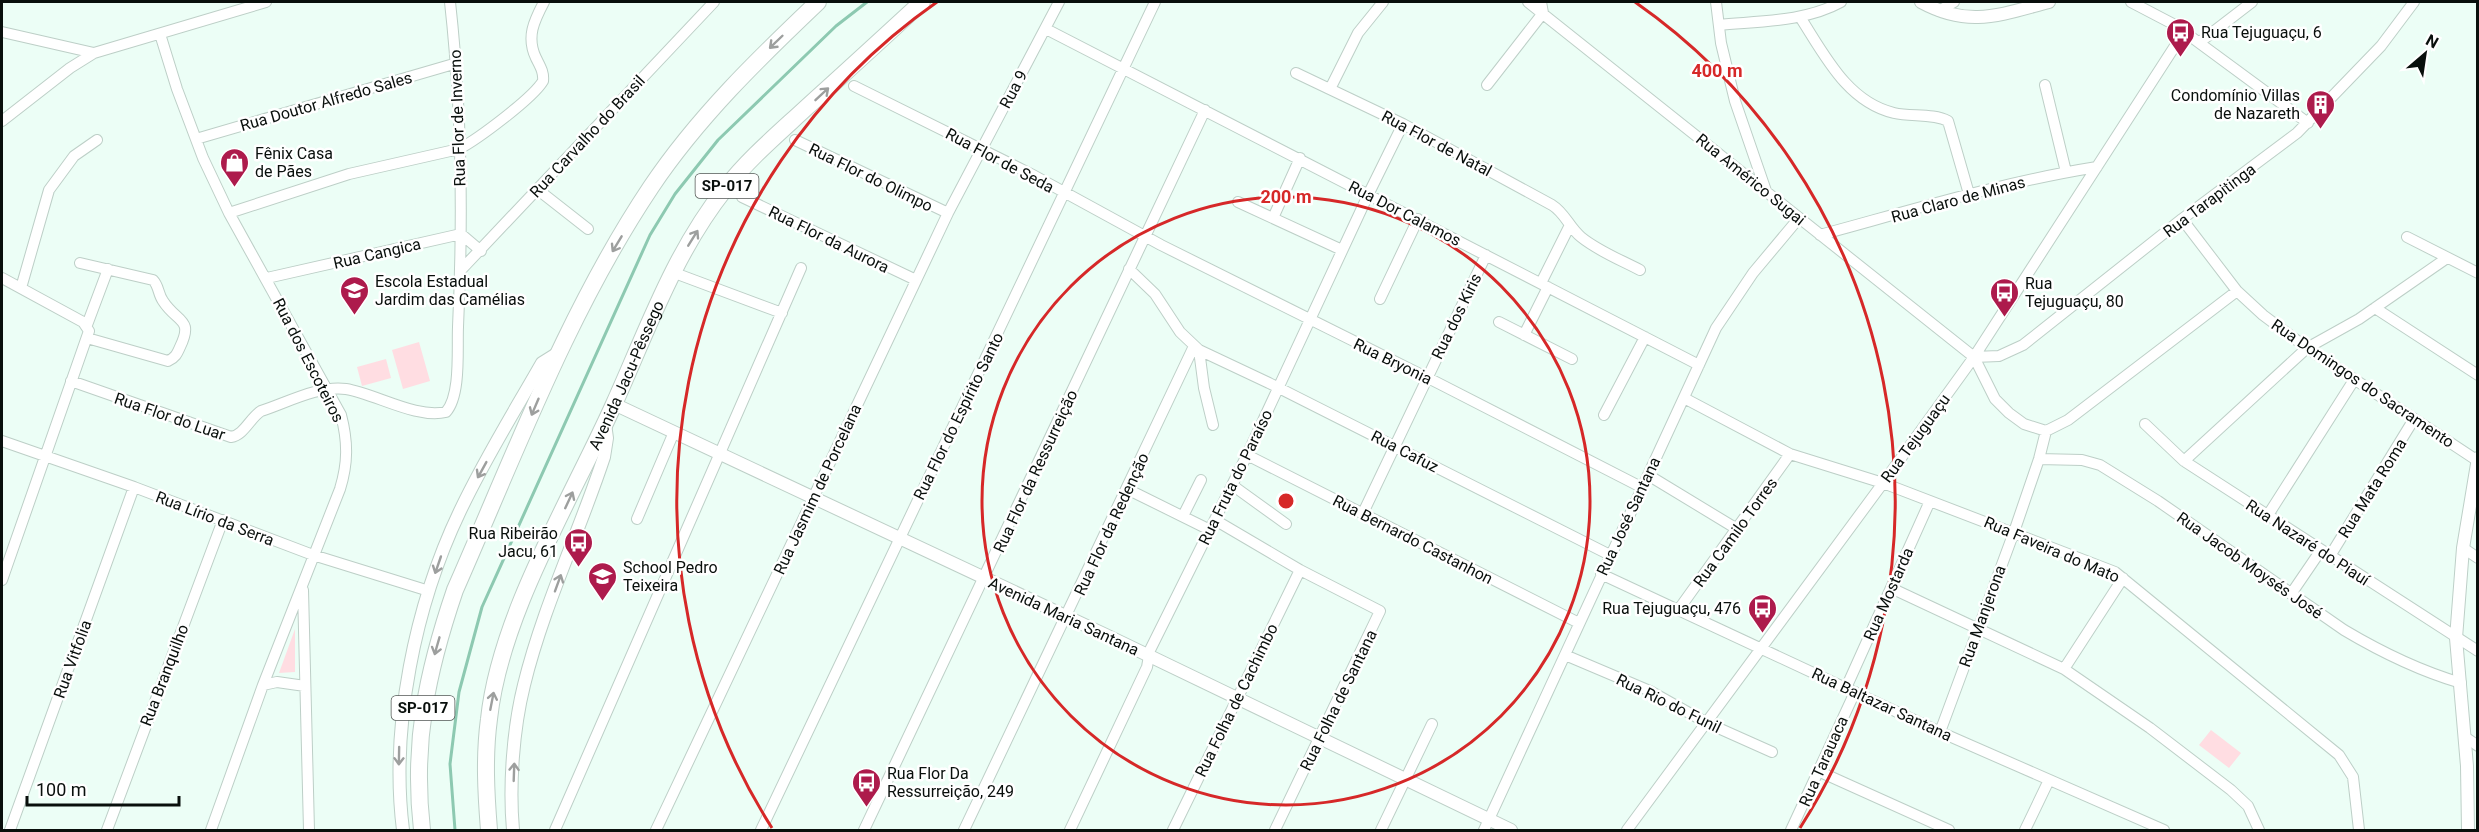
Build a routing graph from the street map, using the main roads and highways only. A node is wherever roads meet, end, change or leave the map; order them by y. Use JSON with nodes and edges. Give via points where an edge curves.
{"nodes":[{"id":1,"x":818,"y":2,"type":"edge"},
{"id":2,"x":922,"y":2,"type":"edge"},
{"id":3,"x":422,"y":831,"type":"edge"},
{"id":4,"x":489,"y":831,"type":"edge"}],
"edges":[{"from":1,"to":3,"type":"highway","number":"SP-017","one_way":true,"via":[[748,68],[658,177],[604,265],[558,353],[455,590],[429,673],[421,721]]},
{"from":4,"to":2,"type":"highway","name":"Avenida Jacu-Pêssego","number":"SP-017","one_way":true,"via":[[486,759],[491,706],[511,630],[672,272],[725,189],[779,133]]}]}
